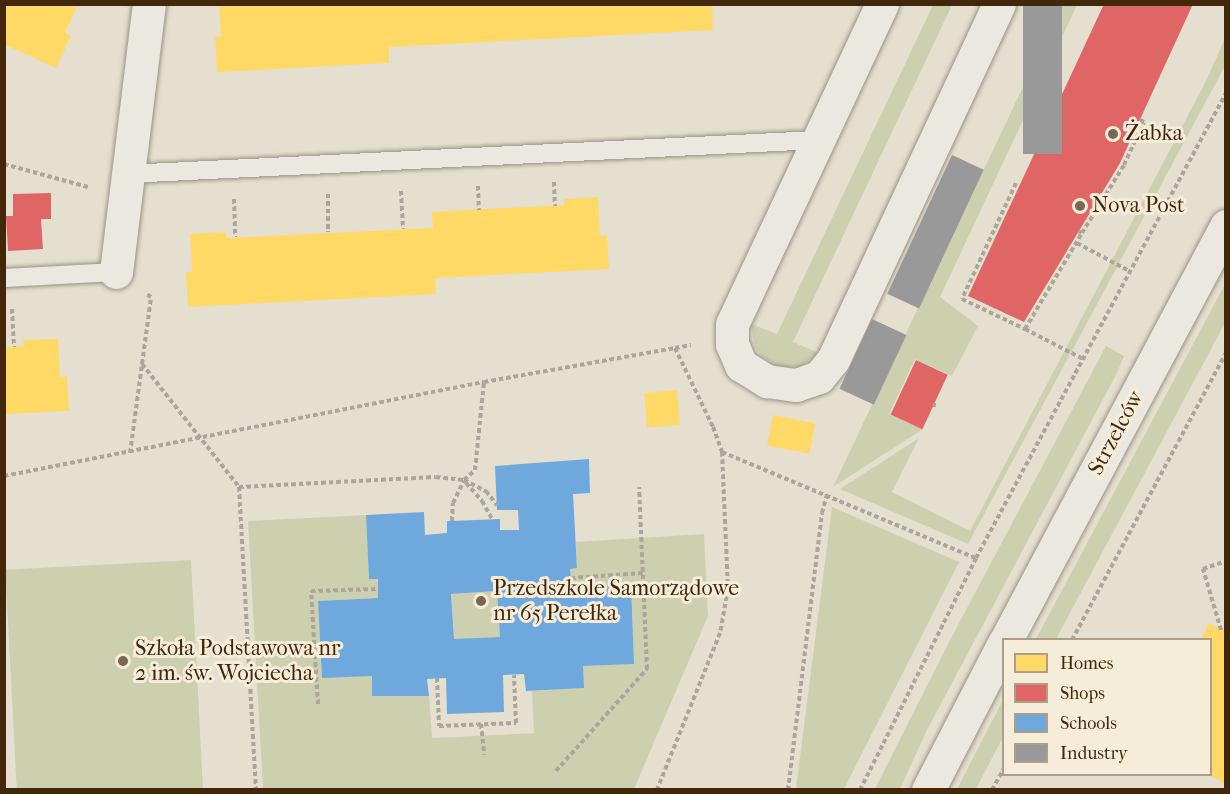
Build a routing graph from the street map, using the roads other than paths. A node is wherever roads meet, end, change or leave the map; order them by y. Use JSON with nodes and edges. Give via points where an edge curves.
{"nodes":[{"id":1,"x":149,"y":4,"type":"edge"},
{"id":2,"x":882,"y":4,"type":"edge"},
{"id":3,"x":999,"y":4,"type":"edge"},
{"id":4,"x":817,"y":140,"type":"junction"},
{"id":5,"x":126,"y":185,"type":"junction"},
{"id":6,"x":1226,"y":226,"type":"edge"},
{"id":7,"x":116,"y":272,"type":"joint"},
{"id":8,"x":8,"y":278,"type":"edge"},
{"id":9,"x":1006,"y":638,"type":"edge"},
{"id":10,"x":1002,"y":645,"type":"edge"},
{"id":11,"x":928,"y":789,"type":"edge"}],
"edges":[{"from":1,"to":5,"type":"street"},
{"from":2,"to":4,"type":"street"},
{"from":3,"to":4,"type":"street","via":[[833,360],[819,377],[796,385],[767,381],[741,364],[732,344],[732,324]]},
{"from":4,"to":5,"type":"lane","via":[[233,169]]},
{"from":5,"to":7,"type":"street"},
{"from":6,"to":9,"type":"street","name":"Strzelców"},
{"from":7,"to":8,"type":"lane"},
{"from":10,"to":11,"type":"street","name":"Strzelców"}]}
